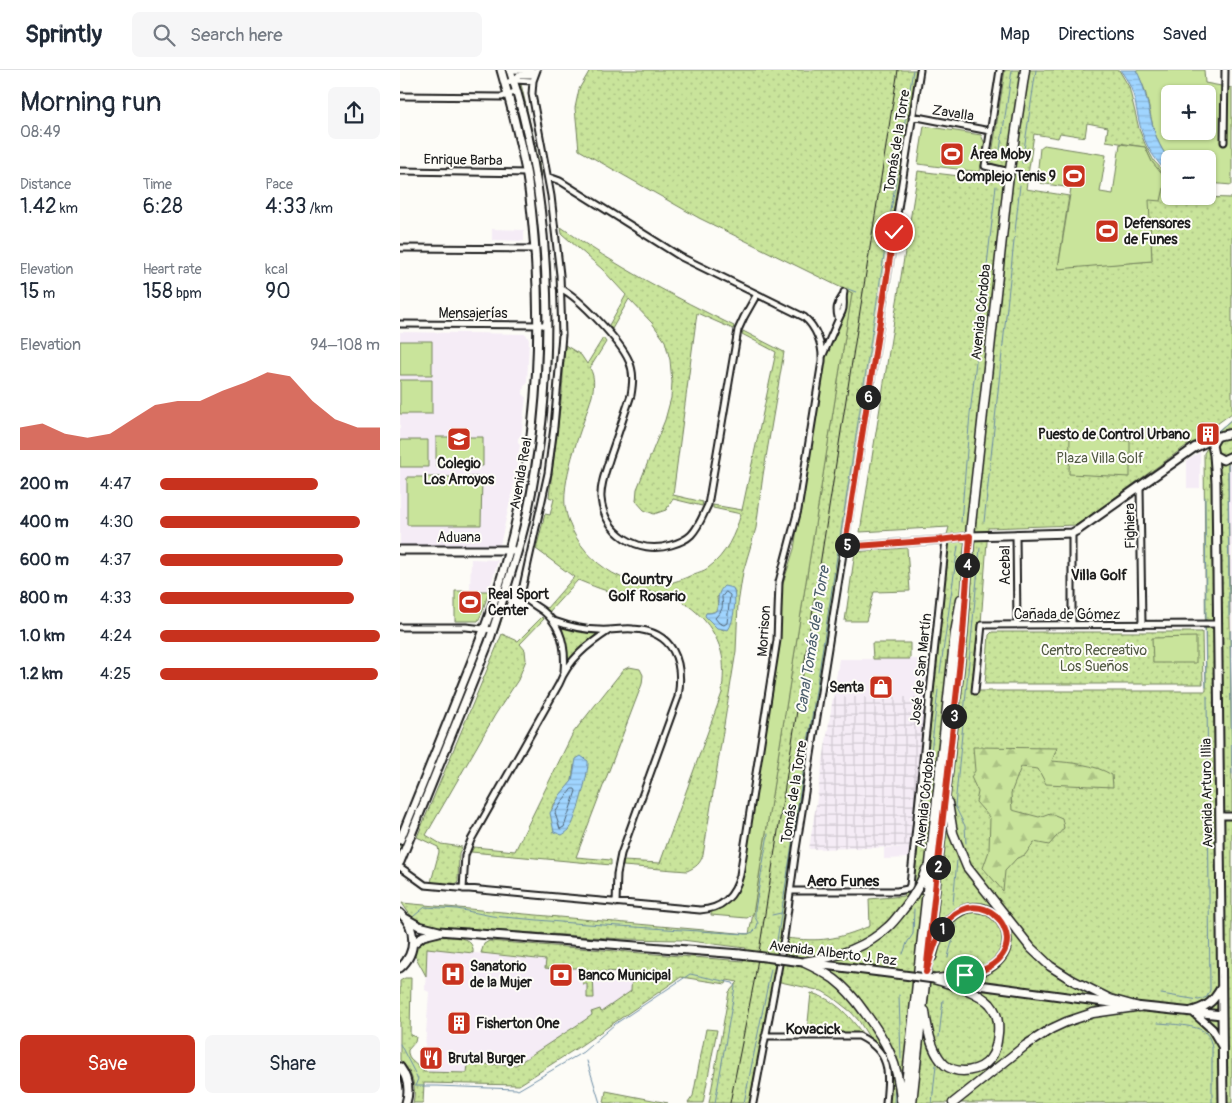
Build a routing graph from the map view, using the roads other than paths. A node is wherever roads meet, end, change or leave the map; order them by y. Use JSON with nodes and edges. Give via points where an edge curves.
{"nodes":[{"id":1,"x":502,"y":70,"type":"edge"},
{"id":2,"x":511,"y":70,"type":"edge"},
{"id":3,"x":920,"y":70,"type":"edge"},
{"id":4,"x":1000,"y":70,"type":"edge"},
{"id":5,"x":1025,"y":70,"type":"edge"},
{"id":6,"x":1226,"y":70,"type":"edge"},
{"id":7,"x":535,"y":74,"type":"edge"},
{"id":8,"x":514,"y":80,"type":"junction"},
{"id":9,"x":505,"y":83,"type":"junction"},
{"id":10,"x":517,"y":91,"type":"junction"},
{"id":11,"x":508,"y":95,"type":"junction"},
{"id":12,"x":400,"y":96,"type":"edge"},
{"id":13,"x":912,"y":116,"type":"junction"},
{"id":14,"x":990,"y":131,"type":"junction"},
{"id":15,"x":1224,"y":142,"type":"dead end"},
{"id":16,"x":400,"y":171,"type":"edge"},
{"id":17,"x":526,"y":172,"type":"junction"},
{"id":18,"x":1010,"y":172,"type":"junction"},
{"id":19,"x":549,"y":177,"type":"junction"},
{"id":20,"x":400,"y":248,"type":"edge"},
{"id":21,"x":535,"y":249,"type":"junction"},
{"id":22,"x":560,"y":288,"type":"junction"},
{"id":23,"x":757,"y":294,"type":"junction"},
{"id":24,"x":843,"y":294,"type":"dead end"},
{"id":25,"x":400,"y":324,"type":"edge"},
{"id":26,"x":538,"y":325,"type":"junction"},
{"id":27,"x":546,"y":325,"type":"junction"},
{"id":28,"x":832,"y":337,"type":"junction"},
{"id":29,"x":820,"y":340,"type":"junction"},
{"id":30,"x":822,"y":357,"type":"junction"},
{"id":31,"x":1232,"y":433,"type":"edge"},
{"id":32,"x":1220,"y":437,"type":"junction"},
{"id":33,"x":1232,"y":440,"type":"edge"},
{"id":34,"x":1195,"y":447,"type":"junction"},
{"id":35,"x":1213,"y":454,"type":"junction"},
{"id":36,"x":1230,"y":459,"type":"edge"},
{"id":37,"x":1216,"y":482,"type":"junction"},
{"id":38,"x":1140,"y":486,"type":"junction"},
{"id":39,"x":1072,"y":533,"type":"junction"},
{"id":40,"x":1016,"y":534,"type":"junction"},
{"id":41,"x":970,"y":536,"type":"junction"},
{"id":42,"x":946,"y":540,"type":"junction"},
{"id":43,"x":845,"y":544,"type":"junction"},
{"id":44,"x":400,"y":550,"type":"edge"},
{"id":45,"x":509,"y":550,"type":"junction"},
{"id":46,"x":518,"y":550,"type":"junction"},
{"id":47,"x":967,"y":558,"type":"junction"},
{"id":48,"x":554,"y":621,"type":"junction"},
{"id":49,"x":1142,"y":624,"type":"junction"},
{"id":50,"x":1218,"y":624,"type":"junction"},
{"id":51,"x":1017,"y":625,"type":"junction"},
{"id":52,"x":1072,"y":625,"type":"junction"},
{"id":53,"x":400,"y":626,"type":"edge"},
{"id":54,"x":485,"y":629,"type":"junction"},
{"id":55,"x":493,"y":630,"type":"junction"},
{"id":56,"x":610,"y":630,"type":"junction"},
{"id":57,"x":564,"y":671,"type":"junction"},
{"id":58,"x":976,"y":691,"type":"dead end"},
{"id":59,"x":946,"y":788,"type":"junction"},
{"id":60,"x":1220,"y":816,"type":"junction"},
{"id":61,"x":1232,"y":816,"type":"edge"},
{"id":62,"x":400,"y":840,"type":"edge"},
{"id":63,"x":932,"y":845,"type":"junction"},
{"id":64,"x":400,"y":862,"type":"edge"},
{"id":65,"x":400,"y":867,"type":"edge"},
{"id":66,"x":463,"y":889,"type":"junction"},
{"id":67,"x":791,"y":891,"type":"junction"},
{"id":68,"x":616,"y":902,"type":"junction"},
{"id":69,"x":402,"y":915,"type":"edge"},
{"id":70,"x":439,"y":931,"type":"junction"},
{"id":71,"x":413,"y":944,"type":"junction"},
{"id":72,"x":803,"y":962,"type":"junction"},
{"id":73,"x":400,"y":968,"type":"edge"},
{"id":74,"x":926,"y":972,"type":"junction"},
{"id":75,"x":934,"y":979,"type":"junction"},
{"id":76,"x":1222,"y":986,"type":"junction"},
{"id":77,"x":924,"y":999,"type":"junction"},
{"id":78,"x":1139,"y":1007,"type":"junction"},
{"id":79,"x":1192,"y":1011,"type":"junction"},
{"id":80,"x":1222,"y":1015,"type":"junction"},
{"id":81,"x":765,"y":1036,"type":"junction"},
{"id":82,"x":1223,"y":1048,"type":"junction"},
{"id":83,"x":400,"y":1067,"type":"edge"},
{"id":84,"x":406,"y":1103,"type":"edge"},
{"id":85,"x":753,"y":1103,"type":"edge"},
{"id":86,"x":886,"y":1103,"type":"edge"},
{"id":87,"x":903,"y":1103,"type":"edge"},
{"id":88,"x":912,"y":1103,"type":"edge"},
{"id":89,"x":953,"y":1103,"type":"edge"},
{"id":90,"x":1223,"y":1103,"type":"edge"}],
"edges":[{"from":1,"to":9,"type":"main road","name":"Avenida Real"},
{"from":2,"to":7,"type":"street"},
{"from":2,"to":8,"type":"main road","name":"Avenida Real"},
{"from":3,"to":13,"type":"street","name":"Tomás de la Torre"},
{"from":4,"to":14,"type":"street"},
{"from":5,"to":18,"type":"main road","name":"Avenida Córdoba"},
{"from":6,"to":15,"type":"street"},
{"from":7,"to":8,"type":"street","via":[[519,75]]},
{"from":7,"to":19,"type":"street","via":[[532,94]]},
{"from":8,"to":9,"type":"street"},
{"from":8,"to":10,"type":"main road","name":"Avenida Real"},
{"from":9,"to":11,"type":"main road","name":"Avenida Real"},
{"from":10,"to":11,"type":"street"},
{"from":10,"to":27,"type":"main road","name":"Avenida Real","via":[[539,201]]},
{"from":11,"to":12,"type":"street"},
{"from":11,"to":17,"type":"main road","name":"Avenida Real"},
{"from":13,"to":14,"type":"street","name":"Zavalla"},
{"from":13,"to":43,"type":"street","name":"Tomás de la Torre"},
{"from":14,"to":18,"type":"street","via":[[985,166]]},
{"from":16,"to":17,"type":"street","name":"Enrique Barba"},
{"from":17,"to":21,"type":"main road","name":"Avenida Real"},
{"from":18,"to":41,"type":"main road","name":"Avenida Córdoba"},
{"from":19,"to":22,"type":"street"},
{"from":19,"to":23,"type":"street","via":[[682,257]]},
{"from":20,"to":21,"type":"street"},
{"from":21,"to":26,"type":"main road","name":"Avenida Real"},
{"from":22,"to":23,"type":"street","via":[[568,291],[604,327],[629,362],[633,382],[631,395],[605,473],[601,499],[612,527],[624,538],[644,548],[661,548],[680,542],[690,536],[702,520],[708,505],[738,330]]},
{"from":22,"to":48,"type":"street","via":[[562,335],[554,427],[540,512],[521,592]]},
{"from":23,"to":29,"type":"street","name":"Morrison","via":[[804,317]]},
{"from":24,"to":28,"type":"street","name":"Morrison","via":[[836,311],[838,317]]},
{"from":25,"to":26,"type":"street","name":"Mensajerías"},
{"from":26,"to":27,"type":"street","name":"Mensajerías"},
{"from":26,"to":45,"type":"main road","name":"Avenida Real","via":[[530,440]]},
{"from":27,"to":46,"type":"main road","name":"Avenida Real","via":[[539,440]]},
{"from":28,"to":29,"type":"street"},
{"from":28,"to":30,"type":"street","name":"Morrison"},
{"from":29,"to":30,"type":"street","name":"Morrison"},
{"from":30,"to":68,"type":"street","name":"Morrison","via":[[798,510],[779,582],[772,678],[735,890],[724,903],[700,910]]},
{"from":31,"to":32,"type":"main road"},
{"from":32,"to":33,"type":"main road"},
{"from":32,"to":34,"type":"main road"},
{"from":32,"to":35,"type":"main road","name":"Avenida Arturo Illia","via":[[1212,445]]},
{"from":34,"to":35,"type":"main road","via":[[1203,447]]},
{"from":34,"to":38,"type":"main road"},
{"from":35,"to":36,"type":"main road","via":[[1219,459]]},
{"from":35,"to":37,"type":"main road","name":"Avenida Arturo Illia"},
{"from":36,"to":37,"type":"main road","name":"Avenida Arturo Illia","via":[[1219,468]]},
{"from":37,"to":50,"type":"main road","name":"Avenida Arturo Illia"},
{"from":38,"to":39,"type":"main road"},
{"from":38,"to":49,"type":"street","name":"Fighiera"},
{"from":39,"to":40,"type":"main road"},
{"from":39,"to":52,"type":"street"},
{"from":40,"to":41,"type":"main road"},
{"from":40,"to":51,"type":"street","name":"Acebal"},
{"from":41,"to":42,"type":"street"},
{"from":41,"to":47,"type":"main road","name":"Avenida Córdoba"},
{"from":42,"to":43,"type":"street"},
{"from":42,"to":67,"type":"street","name":"José de San Martín","via":[[908,889],[897,892]]},
{"from":43,"to":67,"type":"street","name":"Tomás de la Torre"},
{"from":44,"to":45,"type":"main road","name":"Aduana"},
{"from":45,"to":46,"type":"main road","name":"Aduana"},
{"from":45,"to":54,"type":"main road","name":"Avenida Real"},
{"from":46,"to":55,"type":"main road","name":"Avenida Real"},
{"from":47,"to":59,"type":"main road","name":"Avenida Córdoba","via":[[963,634]]},
{"from":47,"to":63,"type":"main road","name":"Avenida Córdoba","via":[[955,633]]},
{"from":48,"to":56,"type":"street","via":[[587,630]]},
{"from":48,"to":57,"type":"street","via":[[564,647]]},
{"from":49,"to":50,"type":"street","name":"Cañada de Gómez"},
{"from":49,"to":52,"type":"street","name":"Cañada de Gómez"},
{"from":50,"to":60,"type":"main road","name":"Avenida Arturo Illia"},
{"from":51,"to":52,"type":"street","name":"Cañada de Gómez"},
{"from":51,"to":58,"type":"street","name":"Cañada de Gómez","via":[[982,625]]},
{"from":53,"to":54,"type":"street"},
{"from":54,"to":55,"type":"street"},
{"from":54,"to":62,"type":"main road","name":"Avenida Real"},
{"from":55,"to":64,"type":"main road","name":"Avenida Real"},
{"from":56,"to":57,"type":"street","via":[[583,649]]},
{"from":56,"to":68,"type":"street","via":[[651,631],[663,639],[677,658],[681,681],[621,854]]},
{"from":57,"to":66,"type":"street","via":[[471,840],[465,855]]},
{"from":59,"to":74,"type":"main road","name":"Avenida Córdoba"},
{"from":59,"to":78,"type":"main road","via":[[953,834],[967,867],[1031,948],[1072,980]]},
{"from":60,"to":61,"type":"street"},
{"from":60,"to":76,"type":"main road","name":"Avenida Arturo Illia"},
{"from":63,"to":72,"type":"main road","via":[[923,879],[888,928],[855,948],[832,957]]},
{"from":63,"to":87,"type":"main road","name":"Avenida Córdoba"},
{"from":65,"to":66,"type":"street","via":[[425,885]]},
{"from":66,"to":68,"type":"street"},
{"from":67,"to":81,"type":"street","name":"Tomás de la Torre"},
{"from":69,"to":70,"type":"main road","name":"Avenida Alberto J. Paz","via":[[418,926]]},
{"from":69,"to":71,"type":"main road","via":[[410,926]]},
{"from":70,"to":71,"type":"main road","name":"Avenida Alberto J. Paz","via":[[423,936]]},
{"from":70,"to":72,"type":"main road","name":"Avenida Alberto J. Paz","bridge":true,"via":[[740,954]]},
{"from":71,"to":73,"type":"main road","via":[[410,956]]},
{"from":72,"to":75,"type":"main road","name":"Avenida Alberto J. Paz","bridge":true},
{"from":72,"to":87,"type":"main road","via":[[835,979],[877,1028],[894,1062]]},
{"from":74,"to":75,"type":"main road","via":[[941,931],[950,919],[972,908],[987,910],[997,916],[1007,933],[1006,947],[999,960],[977,973]]},
{"from":74,"to":77,"type":"main road","name":"Avenida Córdoba"},
{"from":75,"to":77,"type":"main road","via":[[970,992],[995,1012],[998,1030],[995,1051],[990,1059],[969,1071],[944,1064],[932,1043]]},
{"from":75,"to":78,"type":"main road","name":"Avenida Alberto J. Paz"},
{"from":76,"to":79,"type":"main road","via":[[1213,1002]]},
{"from":76,"to":80,"type":"main road","name":"Avenida Arturo Illia"},
{"from":77,"to":88,"type":"main road","name":"Avenida Córdoba"},
{"from":78,"to":79,"type":"main road","name":"Avenida Alberto J. Paz"},
{"from":78,"to":89,"type":"main road","via":[[1093,1013],[1052,1029],[1026,1045]]},
{"from":79,"to":80,"type":"main road","name":"Avenida Alberto J. Paz"},
{"from":79,"to":82,"type":"main road","via":[[1212,1029]]},
{"from":80,"to":82,"type":"main road","name":"Avenida Arturo Illia"},
{"from":81,"to":85,"type":"street","name":"Tomás de la Torre"},
{"from":81,"to":86,"type":"street","via":[[858,1036],[871,1042],[882,1056],[889,1074]]},
{"from":82,"to":90,"type":"main road","name":"Avenida Arturo Illia"},
{"from":83,"to":84,"type":"main road","via":[[408,1085]]}]}
